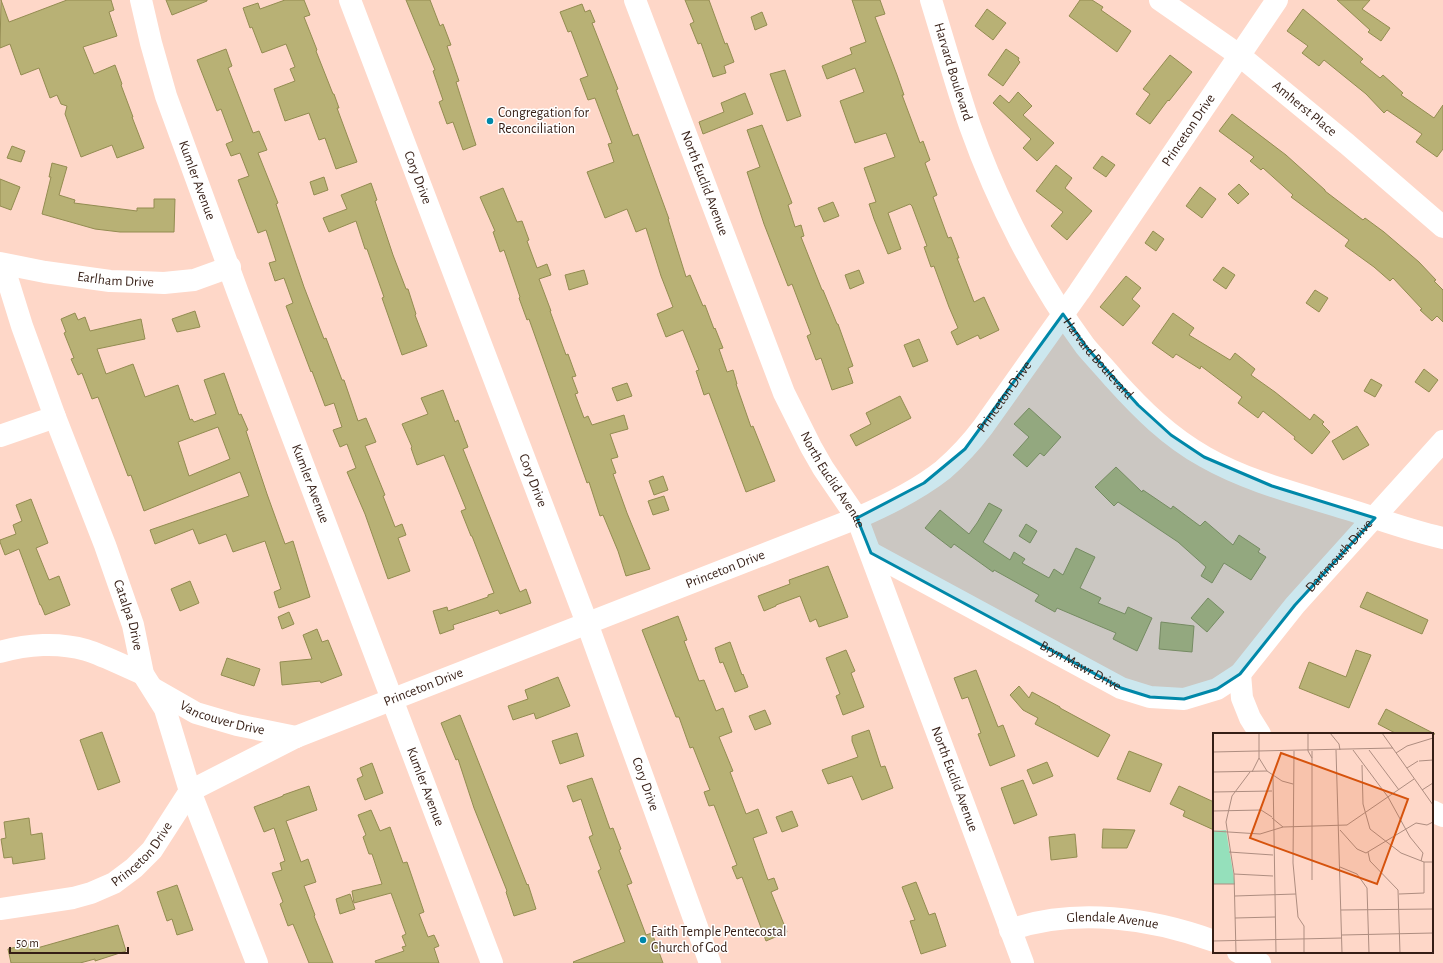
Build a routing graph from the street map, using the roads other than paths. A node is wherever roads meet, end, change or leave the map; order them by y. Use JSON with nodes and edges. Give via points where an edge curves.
{"nodes":[{"id":1,"x":141,"y":0,"type":"edge"},
{"id":2,"x":350,"y":0,"type":"edge"},
{"id":3,"x":635,"y":0,"type":"edge"},
{"id":4,"x":932,"y":0,"type":"edge"},
{"id":5,"x":1160,"y":0,"type":"edge"},
{"id":6,"x":1277,"y":0,"type":"edge"},
{"id":7,"x":1239,"y":55,"type":"junction"},
{"id":8,"x":1443,"y":227,"type":"edge"},
{"id":9,"x":1,"y":264,"type":"edge"},
{"id":10,"x":230,"y":267,"type":"junction"},
{"id":11,"x":1063,"y":314,"type":"junction"},
{"id":12,"x":55,"y":417,"type":"junction"},
{"id":13,"x":0,"y":436,"type":"edge"},
{"id":14,"x":1443,"y":441,"type":"edge"},
{"id":15,"x":857,"y":518,"type":"junction"},
{"id":16,"x":1375,"y":518,"type":"junction"},
{"id":17,"x":1443,"y":538,"type":"edge"},
{"id":18,"x":871,"y":553,"type":"junction"},
{"id":19,"x":586,"y":623,"type":"junction"},
{"id":20,"x":0,"y":652,"type":"edge"},
{"id":21,"x":1240,"y":674,"type":"junction"},
{"id":22,"x":148,"y":681,"type":"junction"},
{"id":23,"x":392,"y":699,"type":"junction"},
{"id":24,"x":1259,"y":733,"type":"edge"},
{"id":25,"x":296,"y":736,"type":"junction"},
{"id":26,"x":190,"y":792,"type":"junction"},
{"id":27,"x":1433,"y":811,"type":"edge"},
{"id":28,"x":1443,"y":816,"type":"edge"},
{"id":29,"x":0,"y":909,"type":"edge"},
{"id":30,"x":1010,"y":930,"type":"junction"},
{"id":31,"x":1213,"y":941,"type":"edge"},
{"id":32,"x":1240,"y":953,"type":"edge"},
{"id":33,"x":257,"y":963,"type":"edge"},
{"id":34,"x":492,"y":963,"type":"edge"},
{"id":35,"x":710,"y":963,"type":"edge"},
{"id":36,"x":1022,"y":963,"type":"edge"},
{"id":37,"x":1260,"y":963,"type":"edge"}],
"edges":[{"from":1,"to":10,"type":"street","name":"Kumler Avenue","via":[[166,96]]},
{"from":2,"to":19,"type":"street","name":"Cory Drive"},
{"from":3,"to":15,"type":"street","name":"North Euclid Avenue","via":[[784,393],[817,458]]},
{"from":4,"to":11,"type":"street","name":"Harvard Boulevard","via":[[971,127],[988,171],[1007,214]]},
{"from":5,"to":7,"type":"street","name":"Amherst Place"},
{"from":6,"to":7,"type":"street","name":"Princeton Drive"},
{"from":7,"to":8,"type":"street","name":"Amherst Place"},
{"from":7,"to":11,"type":"street","name":"Princeton Drive"},
{"from":9,"to":10,"type":"street","name":"Earlham Drive","via":[[110,280],[164,283],[194,280]]},
{"from":9,"to":12,"type":"street","name":"Catalpa Drive"},
{"from":10,"to":23,"type":"street","name":"Kumler Avenue"},
{"from":11,"to":15,"type":"street","name":"Princeton Drive","via":[[966,449],[924,483]]},
{"from":11,"to":16,"type":"street","name":"Harvard Boulevard","via":[[1087,348],[1138,406],[1171,435],[1204,457],[1236,473],[1272,486]]},
{"from":12,"to":13,"type":"street"},
{"from":12,"to":22,"type":"street","name":"Catalpa Drive","via":[[133,624]]},
{"from":14,"to":16,"type":"street","name":"Dartmouth Drive"},
{"from":15,"to":18,"type":"street","name":"North Euclid Avenue"},
{"from":15,"to":19,"type":"street","name":"Princeton Drive"},
{"from":16,"to":17,"type":"street","name":"Harvard Boulevard"},
{"from":16,"to":21,"type":"street","name":"Dartmouth Drive","via":[[1295,605]]},
{"from":18,"to":21,"type":"street","name":"Bryn Mawr Drive","via":[[1121,688],[1150,697],[1184,699],[1217,689]]},
{"from":18,"to":30,"type":"street","name":"North Euclid Avenue"},
{"from":19,"to":23,"type":"street","name":"Princeton Drive"},
{"from":19,"to":35,"type":"street","name":"Cory Drive"},
{"from":20,"to":22,"type":"street","name":"Vancouver Drive","via":[[35,645],[86,650]]},
{"from":21,"to":24,"type":"street","via":[[1242,698]]},
{"from":22,"to":25,"type":"street","name":"Vancouver Drive","via":[[196,713],[237,725]]},
{"from":22,"to":26,"type":"street","name":"Catalpa Drive","via":[[165,709]]},
{"from":23,"to":25,"type":"street","name":"Princeton Drive"},
{"from":23,"to":34,"type":"street","name":"Kumler Avenue"},
{"from":25,"to":26,"type":"street","name":"Princeton Drive"},
{"from":26,"to":29,"type":"street","name":"Princeton Drive","via":[[152,850],[114,883],[73,898]]},
{"from":26,"to":33,"type":"street","name":"Catalpa Drive"},
{"from":27,"to":28,"type":"street"},
{"from":30,"to":31,"type":"street","name":"Glendale Avenue","via":[[1030,923],[1067,918],[1096,918],[1145,922]]},
{"from":30,"to":36,"type":"street","name":"North Euclid Avenue"},
{"from":32,"to":37,"type":"street"}]}
